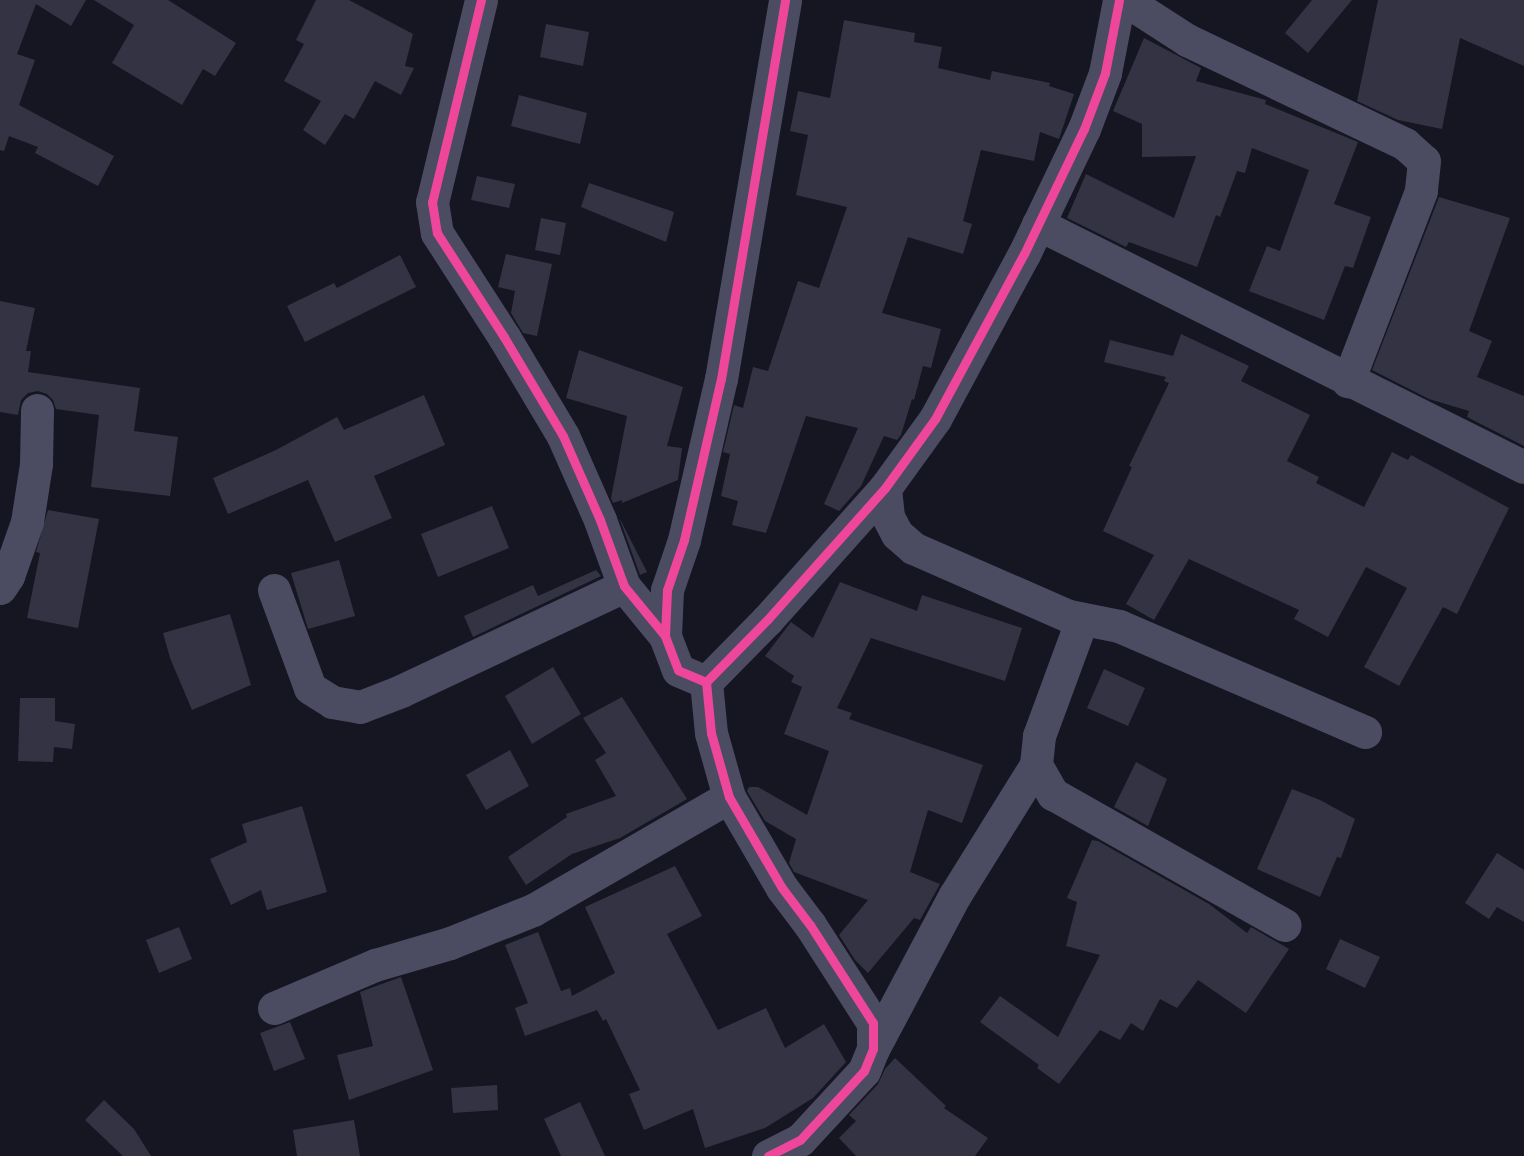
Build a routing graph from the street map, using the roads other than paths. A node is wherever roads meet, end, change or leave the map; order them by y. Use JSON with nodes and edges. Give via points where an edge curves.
{"nodes":[{"id":1,"x":481,"y":0,"type":"edge"},
{"id":2,"x":785,"y":0,"type":"edge"},
{"id":3,"x":1119,"y":0,"type":"edge"},
{"id":4,"x":1125,"y":0,"type":"edge"},
{"id":5,"x":1038,"y":224,"type":"junction"},
{"id":6,"x":1348,"y":381,"type":"junction"},
{"id":7,"x":37,"y":410,"type":"dead end"},
{"id":8,"x":1524,"y":467,"type":"edge"},
{"id":9,"x":885,"y":488,"type":"junction"},
{"id":10,"x":624,"y":586,"type":"junction"},
{"id":11,"x":0,"y":588,"type":"edge"},
{"id":12,"x":274,"y":590,"type":"dead end"},
{"id":13,"x":1082,"y":619,"type":"junction"},
{"id":14,"x":664,"y":636,"type":"junction"},
{"id":15,"x":706,"y":682,"type":"junction"},
{"id":16,"x":1365,"y":732,"type":"dead end"},
{"id":17,"x":1036,"y":765,"type":"junction"},
{"id":18,"x":729,"y":797,"type":"junction"},
{"id":19,"x":1285,"y":925,"type":"dead end"},
{"id":20,"x":274,"y":1008,"type":"dead end"},
{"id":21,"x":873,"y":1049,"type":"junction"},
{"id":22,"x":768,"y":1156,"type":"edge"}],
"edges":[{"from":1,"to":10,"type":"street","via":[[432,202],[437,233],[563,436]]},
{"from":2,"to":14,"type":"street","via":[[721,379],[684,540],[667,590]]},
{"from":3,"to":5,"type":"street","via":[[1105,74],[1084,129]]},
{"from":4,"to":6,"type":"street","via":[[1187,40],[1405,144],[1424,161],[1420,191]]},
{"from":5,"to":6,"type":"street"},
{"from":5,"to":9,"type":"street","via":[[936,419]]},
{"from":6,"to":8,"type":"street"},
{"from":7,"to":11,"type":"street","via":[[36,464],[27,522]]},
{"from":9,"to":13,"type":"street","via":[[888,517],[897,534],[913,548]]},
{"from":9,"to":15,"type":"street"},
{"from":10,"to":12,"type":"street","via":[[360,707],[332,702],[310,688]]},
{"from":10,"to":14,"type":"street"},
{"from":13,"to":16,"type":"street","via":[[1119,626]]},
{"from":13,"to":17,"type":"street","via":[[1039,736]]},
{"from":14,"to":15,"type":"street","via":[[678,670]]},
{"from":15,"to":18,"type":"street","via":[[711,734]]},
{"from":17,"to":19,"type":"street","via":[[1053,795]]},
{"from":17,"to":21,"type":"street","via":[[955,895]]},
{"from":18,"to":20,"type":"street","via":[[533,910],[450,943],[375,965]]},
{"from":18,"to":21,"type":"street","via":[[782,888],[873,1023]]},
{"from":21,"to":22,"type":"street","via":[[864,1071],[800,1140]]}]}
